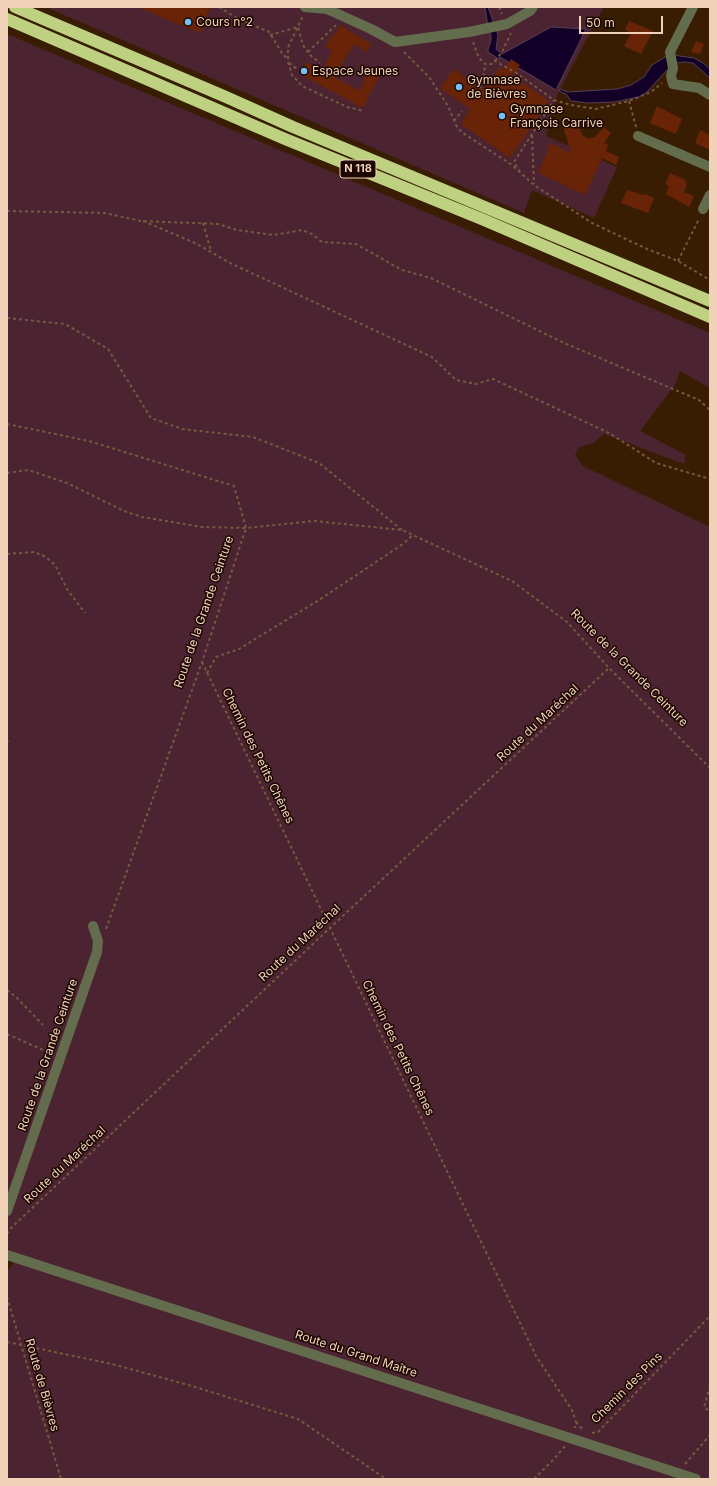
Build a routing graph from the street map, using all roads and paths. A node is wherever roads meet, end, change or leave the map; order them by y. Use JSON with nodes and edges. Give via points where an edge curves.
{"nodes":[{"id":1,"x":15,"y":7,"type":"edge"},
{"id":2,"x":219,"y":7,"type":"edge"},
{"id":3,"x":306,"y":7,"type":"edge"},
{"id":4,"x":533,"y":7,"type":"edge"},
{"id":5,"x":693,"y":7,"type":"edge"},
{"id":6,"x":345,"y":17,"type":"junction"},
{"id":7,"x":7,"y":19,"type":"edge"},
{"id":8,"x":516,"y":20,"type":"junction"},
{"id":9,"x":298,"y":27,"type":"junction"},
{"id":10,"x":470,"y":32,"type":"junction"},
{"id":11,"x":270,"y":35,"type":"junction"},
{"id":12,"x":395,"y":42,"type":"junction"},
{"id":13,"x":308,"y":52,"type":"junction"},
{"id":14,"x":496,"y":60,"type":"junction"},
{"id":15,"x":288,"y":61,"type":"junction"},
{"id":16,"x":320,"y":63,"type":"dead end"},
{"id":17,"x":485,"y":64,"type":"junction"},
{"id":18,"x":297,"y":69,"type":"dead end"},
{"id":19,"x":672,"y":72,"type":"junction"},
{"id":20,"x":480,"y":88,"type":"dead end"},
{"id":21,"x":710,"y":95,"type":"edge"},
{"id":22,"x":554,"y":100,"type":"junction"},
{"id":23,"x":629,"y":101,"type":"junction"},
{"id":24,"x":364,"y":111,"type":"dead end"},
{"id":25,"x":462,"y":111,"type":"dead end"},
{"id":26,"x":454,"y":122,"type":"junction"},
{"id":27,"x":532,"y":134,"type":"junction"},
{"id":28,"x":638,"y":136,"type":"joint"},
{"id":29,"x":710,"y":167,"type":"edge"},
{"id":30,"x":521,"y":174,"type":"junction"},
{"id":31,"x":534,"y":185,"type":"junction"},
{"id":32,"x":710,"y":195,"type":"edge"},
{"id":33,"x":703,"y":210,"type":"joint"},
{"id":34,"x":7,"y":211,"type":"edge"},
{"id":35,"x":142,"y":221,"type":"junction"},
{"id":36,"x":202,"y":223,"type":"junction"},
{"id":37,"x":211,"y":252,"type":"junction"},
{"id":38,"x":678,"y":260,"type":"junction"},
{"id":39,"x":710,"y":280,"type":"edge"},
{"id":40,"x":710,"y":301,"type":"edge"},
{"id":41,"x":710,"y":317,"type":"edge"},
{"id":42,"x":7,"y":318,"type":"edge"},
{"id":43,"x":710,"y":410,"type":"edge"},
{"id":44,"x":7,"y":424,"type":"edge"},
{"id":45,"x":7,"y":473,"type":"edge"},
{"id":46,"x":710,"y":479,"type":"edge"},
{"id":47,"x":246,"y":528,"type":"junction"},
{"id":48,"x":402,"y":530,"type":"junction"},
{"id":49,"x":413,"y":535,"type":"junction"},
{"id":50,"x":7,"y":554,"type":"edge"},
{"id":51,"x":84,"y":613,"type":"dead end"},
{"id":52,"x":202,"y":662,"type":"junction"},
{"id":53,"x":609,"y":668,"type":"junction"},
{"id":54,"x":207,"y":672,"type":"junction"},
{"id":55,"x":710,"y":768,"type":"edge"},
{"id":56,"x":93,"y":926,"type":"dead end"},
{"id":57,"x":331,"y":927,"type":"junction"},
{"id":58,"x":106,"y":930,"type":"dead end"},
{"id":59,"x":7,"y":990,"type":"edge"},
{"id":60,"x":43,"y":1025,"type":"dead end"},
{"id":61,"x":7,"y":1034,"type":"edge"},
{"id":62,"x":60,"y":1058,"type":"junction"},
{"id":63,"x":7,"y":1211,"type":"edge"},
{"id":64,"x":7,"y":1234,"type":"edge"},
{"id":65,"x":7,"y":1255,"type":"edge"},
{"id":66,"x":7,"y":1297,"type":"edge"},
{"id":67,"x":710,"y":1316,"type":"edge"},
{"id":68,"x":7,"y":1342,"type":"edge"},
{"id":69,"x":21,"y":1346,"type":"junction"},
{"id":70,"x":710,"y":1386,"type":"edge"},
{"id":71,"x":710,"y":1412,"type":"edge"},
{"id":72,"x":576,"y":1422,"type":"junction"},
{"id":73,"x":584,"y":1432,"type":"dead end"},
{"id":74,"x":591,"y":1434,"type":"dead end"},
{"id":75,"x":710,"y":1435,"type":"edge"},
{"id":76,"x":569,"y":1438,"type":"junction"},
{"id":77,"x":678,"y":1473,"type":"junction"},
{"id":78,"x":61,"y":1479,"type":"edge"},
{"id":79,"x":386,"y":1479,"type":"edge"},
{"id":80,"x":534,"y":1479,"type":"edge"},
{"id":81,"x":696,"y":1479,"type":"edge"}],
"edges":[{"from":1,"to":40,"type":"highway","number":"N 118","via":[[293,127]]},
{"from":2,"to":11,"type":"path","via":[[269,32]]},
{"from":3,"to":6,"type":"street","via":[[327,9]]},
{"from":3,"to":9,"type":"path"},
{"from":4,"to":8,"type":"street"},
{"from":5,"to":19,"type":"street","via":[[670,52]]},
{"from":6,"to":12,"type":"street"},
{"from":6,"to":13,"type":"path"},
{"from":7,"to":41,"type":"highway","number":"N 118"},
{"from":8,"to":10,"type":"street"},
{"from":8,"to":14,"type":"path","via":[[510,37]]},
{"from":9,"to":11,"type":"path"},
{"from":9,"to":13,"type":"path"},
{"from":9,"to":15,"type":"path","via":[[288,47]]},
{"from":10,"to":12,"type":"street"},
{"from":10,"to":17,"type":"path","via":[[479,58]]},
{"from":11,"to":15,"type":"path"},
{"from":12,"to":26,"type":"path","via":[[429,77],[448,106]]},
{"from":13,"to":16,"type":"path"},
{"from":14,"to":17,"type":"path","via":[[493,64]]},
{"from":14,"to":22,"type":"path"},
{"from":15,"to":18,"type":"path"},
{"from":15,"to":24,"type":"path","via":[[292,74],[302,86],[347,107]]},
{"from":17,"to":20,"type":"path"},
{"from":19,"to":21,"type":"street","via":[[673,84],[699,88]]},
{"from":19,"to":23,"type":"path","via":[[651,92]]},
{"from":22,"to":23,"type":"path","via":[[596,109]]},
{"from":22,"to":27,"type":"path"},
{"from":23,"to":28,"type":"path"},
{"from":25,"to":26,"type":"path"},
{"from":26,"to":30,"type":"path","via":[[463,133],[512,165]]},
{"from":27,"to":30,"type":"path","via":[[514,162]]},
{"from":27,"to":31,"type":"path"},
{"from":28,"to":29,"type":"street"},
{"from":30,"to":31,"type":"path"},
{"from":31,"to":38,"type":"path","via":[[592,223],[628,241]]},
{"from":32,"to":33,"type":"street"},
{"from":33,"to":38,"type":"path"},
{"from":34,"to":35,"type":"path","via":[[105,213]]},
{"from":35,"to":36,"type":"path"},
{"from":35,"to":37,"type":"path"},
{"from":36,"to":37,"type":"path"},
{"from":36,"to":43,"type":"path","via":[[274,235],[302,230],[322,242],[356,244],[402,270],[431,278],[564,343],[699,400]]},
{"from":37,"to":46,"type":"path","via":[[432,357],[456,380],[476,384],[493,379],[609,433],[656,462]]},
{"from":38,"to":39,"type":"path"},
{"from":42,"to":48,"type":"path","via":[[65,324],[108,349],[151,418],[182,429],[253,437],[319,463]]},
{"from":44,"to":47,"type":"path","via":[[89,441],[234,486]]},
{"from":45,"to":47,"type":"path","via":[[28,470],[67,483],[142,517],[202,527]]},
{"from":47,"to":48,"type":"path","name":"Route de la Grande Ceinture","via":[[314,521]]},
{"from":47,"to":52,"type":"path","name":"Route de la Grande Ceinture"},
{"from":48,"to":49,"type":"path","name":"Route de la Grande Ceinture"},
{"from":49,"to":53,"type":"path","name":"Route de la Grande Ceinture","via":[[512,581],[567,622]]},
{"from":49,"to":54,"type":"path","via":[[403,544],[239,649],[216,656]]},
{"from":50,"to":51,"type":"path","via":[[35,552],[46,557],[55,565],[67,589]]},
{"from":52,"to":54,"type":"path","name":"Chemin des Petits Chênes"},
{"from":52,"to":58,"type":"path","name":"Route de la Grande Ceinture"},
{"from":53,"to":55,"type":"path","name":"Route de la Grande Ceinture"},
{"from":53,"to":57,"type":"path","name":"Route du Maréchal"},
{"from":54,"to":57,"type":"path","name":"Chemin des Petits Chênes"},
{"from":56,"to":62,"type":"street","name":"Route de la Grande Ceinture","via":[[98,941],[98,952]]},
{"from":57,"to":64,"type":"path","name":"Route du Maréchal"},
{"from":57,"to":72,"type":"path","name":"Chemin des Petits Chênes","via":[[536,1356],[572,1410]]},
{"from":59,"to":60,"type":"path"},
{"from":61,"to":62,"type":"path"},
{"from":62,"to":63,"type":"street","name":"Route de la Grande Ceinture"},
{"from":65,"to":76,"type":"street","name":"Route du Grand Maître"},
{"from":66,"to":69,"type":"path","name":"Route de Bièvres"},
{"from":67,"to":74,"type":"path","name":"Chemin des Pins","via":[[598,1432]]},
{"from":68,"to":69,"type":"path"},
{"from":69,"to":78,"type":"path","name":"Route de Bièvres"},
{"from":69,"to":79,"type":"path","via":[[112,1364],[298,1419]]},
{"from":70,"to":71,"type":"path","via":[[704,1408]]},
{"from":72,"to":73,"type":"path","name":"Chemin des Petits Chênes"},
{"from":72,"to":76,"type":"path"},
{"from":75,"to":77,"type":"path"},
{"from":76,"to":77,"type":"street","name":"Route du Grand Maître"},
{"from":76,"to":80,"type":"path","via":[[563,1449]]},
{"from":77,"to":81,"type":"street","name":"Route du Grand Maître"}]}
